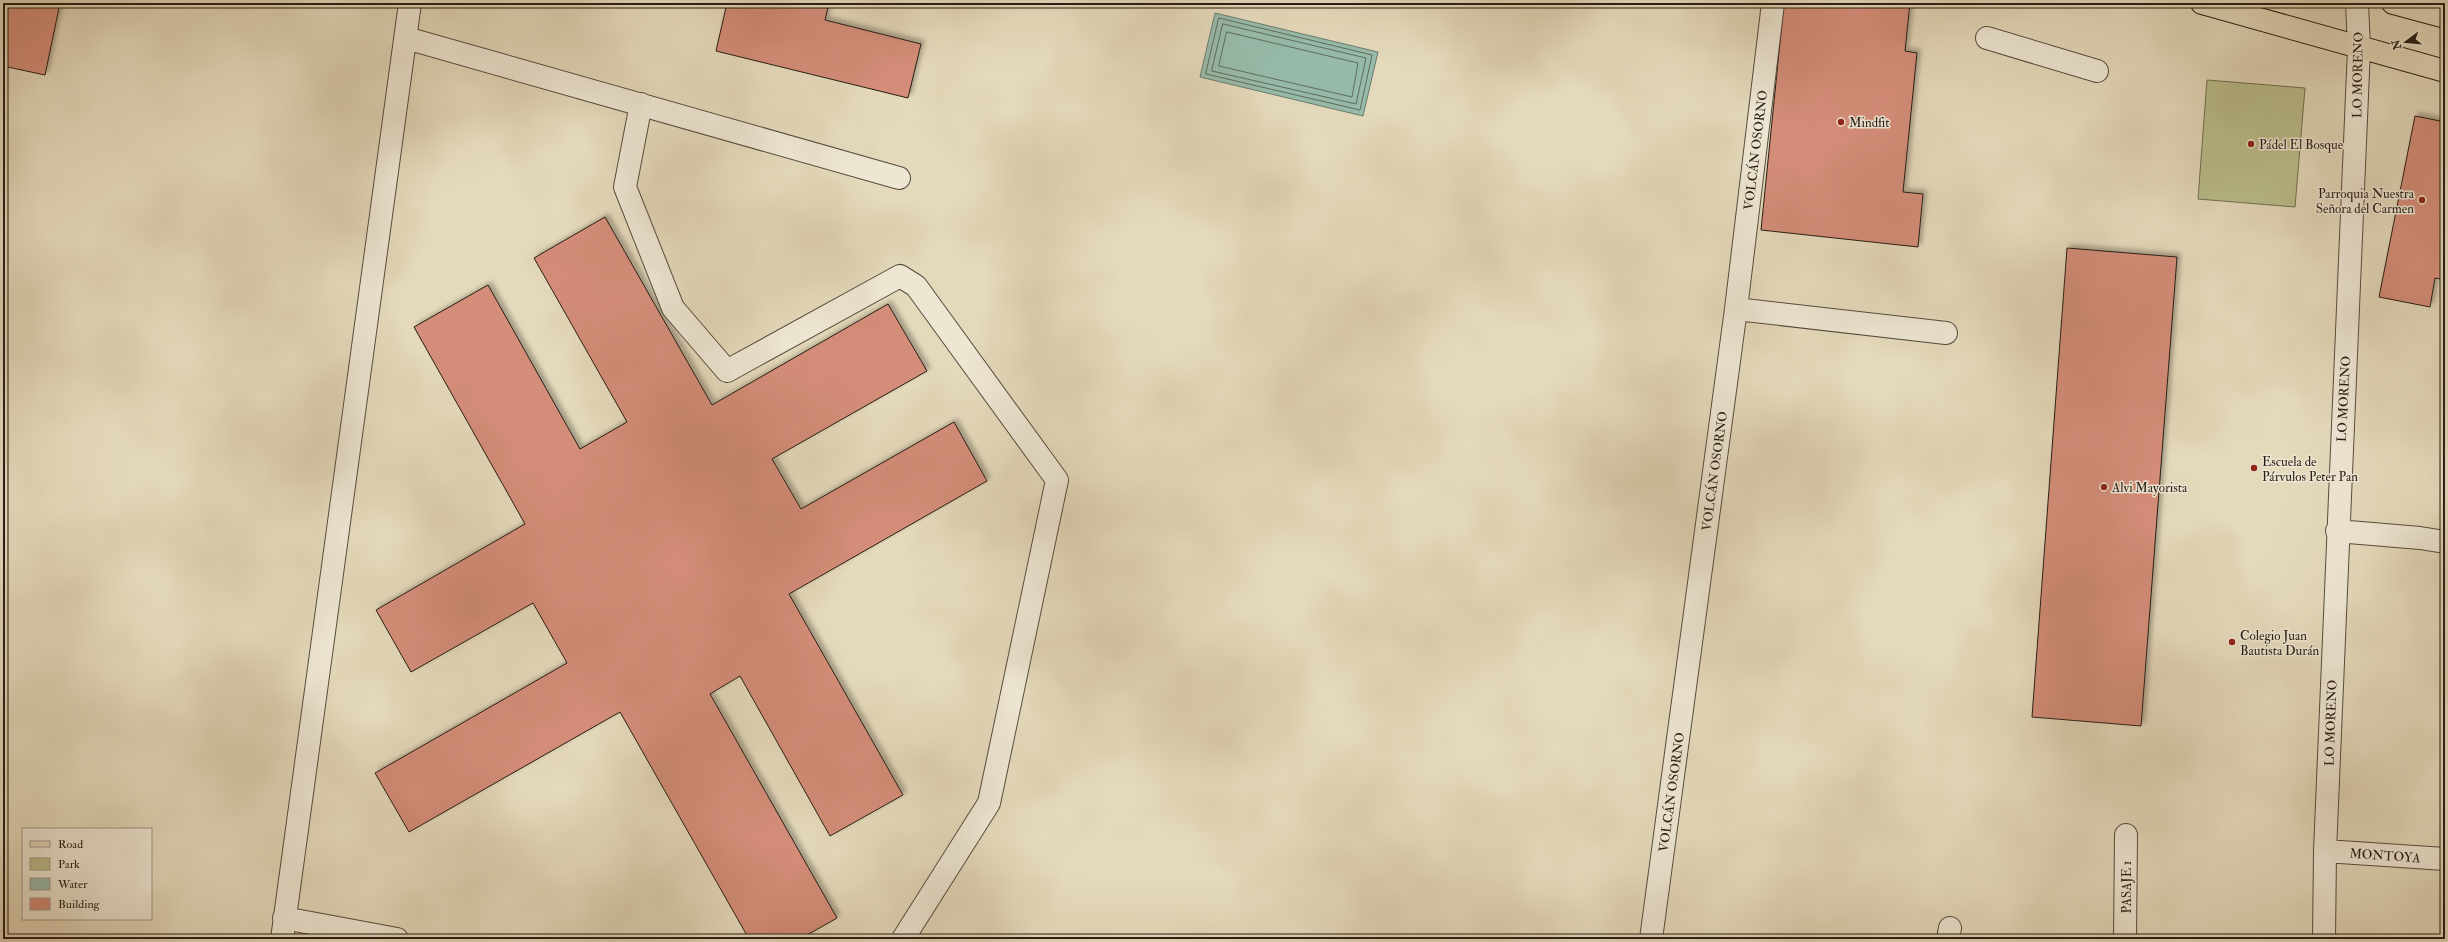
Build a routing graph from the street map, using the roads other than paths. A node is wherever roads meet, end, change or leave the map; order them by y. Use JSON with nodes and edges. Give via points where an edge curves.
{"nodes":[{"id":1,"x":410,"y":3,"type":"edge"},
{"id":2,"x":1773,"y":3,"type":"edge"},
{"id":3,"x":2202,"y":3,"type":"edge"},
{"id":4,"x":2357,"y":3,"type":"edge"},
{"id":5,"x":2393,"y":3,"type":"edge"},
{"id":6,"x":2445,"y":17,"type":"edge"},
{"id":7,"x":406,"y":38,"type":"junction"},
{"id":8,"x":1987,"y":38,"type":"dead end"},
{"id":9,"x":2359,"y":48,"type":"junction"},
{"id":10,"x":2097,"y":70,"type":"dead end"},
{"id":11,"x":2445,"y":71,"type":"edge"},
{"id":12,"x":641,"y":104,"type":"junction"},
{"id":13,"x":899,"y":178,"type":"dead end"},
{"id":14,"x":1736,"y":309,"type":"junction"},
{"id":15,"x":1946,"y":333,"type":"dead end"},
{"id":16,"x":2337,"y":531,"type":"junction"},
{"id":17,"x":2445,"y":542,"type":"edge"},
{"id":18,"x":2126,"y":835,"type":"dead end"},
{"id":19,"x":2325,"y":851,"type":"junction"},
{"id":20,"x":2445,"y":859,"type":"edge"},
{"id":21,"x":283,"y":928,"type":"edge"},
{"id":22,"x":397,"y":939,"type":"edge"},
{"id":23,"x":903,"y":939,"type":"edge"},
{"id":24,"x":1651,"y":939,"type":"edge"},
{"id":25,"x":2125,"y":939,"type":"edge"},
{"id":26,"x":2324,"y":939,"type":"edge"}],
"edges":[{"from":1,"to":7,"type":"street"},
{"from":2,"to":14,"type":"street","name":"VOLCÁN OSORNO"},
{"from":3,"to":9,"type":"main road"},
{"from":4,"to":9,"type":"street","name":"LO MORENO"},
{"from":5,"to":6,"type":"main road"},
{"from":7,"to":12,"type":"street"},
{"from":7,"to":21,"type":"street","via":[[381,200]]},
{"from":8,"to":10,"type":"street"},
{"from":9,"to":11,"type":"main road"},
{"from":9,"to":16,"type":"street","name":"LO MORENO"},
{"from":12,"to":13,"type":"street"},
{"from":12,"to":23,"type":"street","via":[[625,187],[673,308],[727,371],[900,276],[916,286],[1058,480],[989,803]]},
{"from":14,"to":15,"type":"street"},
{"from":14,"to":24,"type":"street","name":"VOLCÁN OSORNO"},
{"from":16,"to":17,"type":"street"},
{"from":16,"to":19,"type":"street","name":"LO MORENO"},
{"from":18,"to":25,"type":"street","name":"PASAJE 1"},
{"from":19,"to":20,"type":"street","name":"MONTOYA"},
{"from":19,"to":26,"type":"street","name":"LO MORENO"},
{"from":21,"to":22,"type":"street"}]}
